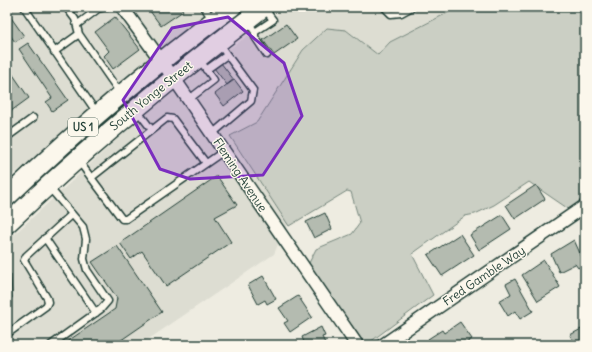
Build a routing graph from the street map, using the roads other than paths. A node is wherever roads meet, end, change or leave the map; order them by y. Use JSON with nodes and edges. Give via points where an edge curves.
{"nodes":[{"id":1,"x":24,"y":7,"type":"edge"},
{"id":2,"x":66,"y":7,"type":"edge"},
{"id":3,"x":106,"y":7,"type":"edge"},
{"id":4,"x":122,"y":7,"type":"edge"},
{"id":5,"x":232,"y":7,"type":"edge"},
{"id":6,"x":264,"y":7,"type":"edge"},
{"id":7,"x":384,"y":7,"type":"edge"},
{"id":8,"x":412,"y":7,"type":"edge"},
{"id":9,"x":99,"y":8,"type":"edge"},
{"id":10,"x":208,"y":14,"type":"edge"},
{"id":11,"x":78,"y":24,"type":"junction"},
{"id":12,"x":251,"y":26,"type":"junction"},
{"id":13,"x":79,"y":34,"type":"junction"},
{"id":14,"x":222,"y":49,"type":"junction"},
{"id":15,"x":54,"y":52,"type":"junction"},
{"id":16,"x":267,"y":55,"type":"dead end"},
{"id":17,"x":162,"y":61,"type":"junction"},
{"id":18,"x":202,"y":64,"type":"junction"},
{"id":19,"x":173,"y":77,"type":"junction"},
{"id":20,"x":120,"y":95,"type":"junction"},
{"id":21,"x":188,"y":100,"type":"junction"},
{"id":22,"x":135,"y":108,"type":"junction"},
{"id":23,"x":98,"y":114,"type":"junction"},
{"id":24,"x":33,"y":118,"type":"dead end"},
{"id":25,"x":152,"y":130,"type":"junction"},
{"id":26,"x":212,"y":134,"type":"junction"},
{"id":27,"x":7,"y":137,"type":"edge"},
{"id":28,"x":224,"y":151,"type":"junction"},
{"id":29,"x":77,"y":158,"type":"junction"},
{"id":30,"x":206,"y":163,"type":"junction"},
{"id":31,"x":91,"y":178,"type":"junction"},
{"id":32,"x":47,"y":185,"type":"junction"},
{"id":33,"x":9,"y":191,"type":"edge"},
{"id":34,"x":585,"y":206,"type":"edge"},
{"id":35,"x":72,"y":214,"type":"junction"},
{"id":36,"x":7,"y":224,"type":"edge"},
{"id":37,"x":45,"y":238,"type":"junction"},
{"id":38,"x":96,"y":313,"type":"junction"},
{"id":39,"x":7,"y":334,"type":"edge"},
{"id":40,"x":51,"y":345,"type":"edge"},
{"id":41,"x":357,"y":345,"type":"edge"},
{"id":42,"x":383,"y":345,"type":"edge"}],
"edges":[{"from":1,"to":15,"type":"lane"},
{"from":2,"to":11,"type":"lane"},
{"from":3,"to":9,"type":"lane"},
{"from":4,"to":17,"type":"street","name":"Fleming Avenue"},
{"from":5,"to":10,"type":"main road","name":"South Yonge Street","number":"US 1"},
{"from":6,"to":12,"type":"main road","name":"South Yonge Street","number":"US 1"},
{"from":7,"to":8,"type":"lane","via":[[392,14],[401,13]]},
{"from":9,"to":11,"type":"lane"},
{"from":10,"to":17,"type":"main road","name":"South Yonge Street","number":"US 1"},
{"from":11,"to":13,"type":"lane"},
{"from":12,"to":14,"type":"main road","name":"South Yonge Street","number":"US 1"},
{"from":12,"to":16,"type":"lane","via":[[255,38]]},
{"from":13,"to":15,"type":"lane"},
{"from":13,"to":20,"type":"lane"},
{"from":14,"to":18,"type":"main road","name":"South Yonge Street","number":"US 1"},
{"from":14,"to":26,"type":"lane","via":[[253,90],[251,101]]},
{"from":15,"to":23,"type":"lane"},
{"from":17,"to":19,"type":"street","name":"Fleming Avenue"},
{"from":17,"to":20,"type":"main road","name":"South Yonge Street","number":"US 1"},
{"from":18,"to":19,"type":"main road","name":"South Yonge Street","number":"US 1"},
{"from":18,"to":21,"type":"lane","via":[[214,80]]},
{"from":19,"to":21,"type":"street","name":"Fleming Avenue"},
{"from":19,"to":22,"type":"main road","name":"South Yonge Street","number":"US 1"},
{"from":20,"to":23,"type":"main road","name":"South Yonge Street","number":"US 1"},
{"from":21,"to":26,"type":"street","name":"Fleming Avenue"},
{"from":22,"to":25,"type":"lane"},
{"from":22,"to":29,"type":"main road","name":"South Yonge Street","number":"US 1"},
{"from":23,"to":33,"type":"main road","name":"South Yonge Street","number":"US 1"},
{"from":24,"to":27,"type":"lane"},
{"from":25,"to":30,"type":"lane","via":[[168,118],[173,119]]},
{"from":25,"to":31,"type":"lane"},
{"from":26,"to":28,"type":"street","name":"Fleming Avenue"},
{"from":28,"to":30,"type":"lane"},
{"from":28,"to":41,"type":"street","name":"Fleming Avenue"},
{"from":29,"to":31,"type":"lane"},
{"from":29,"to":32,"type":"main road","name":"South Yonge Street","number":"US 1"},
{"from":30,"to":31,"type":"lane","via":[[126,219],[122,219]]},
{"from":32,"to":35,"type":"lane"},
{"from":32,"to":36,"type":"main road","name":"South Yonge Street","number":"US 1"},
{"from":34,"to":42,"type":"street","name":"Fred Gamble Way"},
{"from":35,"to":37,"type":"lane"},
{"from":35,"to":38,"type":"lane","via":[[82,227],[86,240],[84,259],[87,270],[108,301]]},
{"from":37,"to":38,"type":"lane"},
{"from":37,"to":39,"type":"lane","via":[[24,260],[48,302],[43,309]]},
{"from":38,"to":40,"type":"lane"}]}
